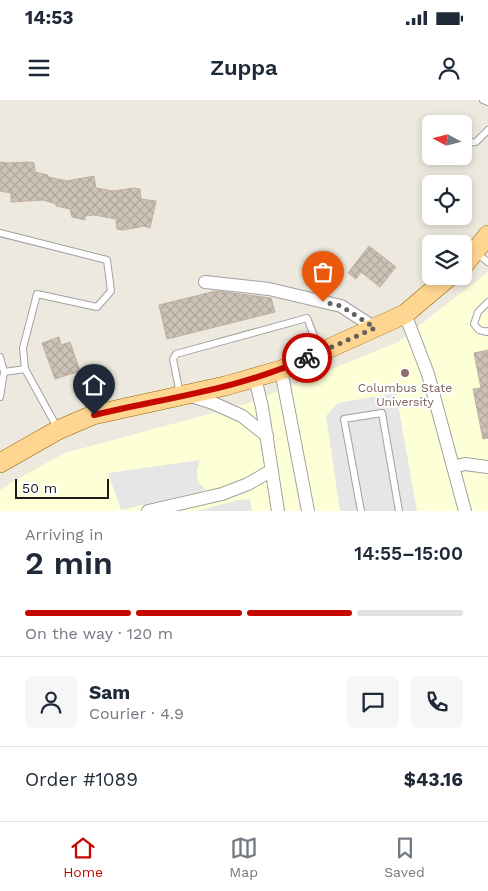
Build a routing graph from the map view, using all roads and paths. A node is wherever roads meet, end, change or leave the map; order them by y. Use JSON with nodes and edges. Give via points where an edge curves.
{"nodes":[{"id":1,"x":483,"y":100,"type":"edge"},
{"id":2,"x":488,"y":102,"type":"edge"},
{"id":3,"x":488,"y":130,"type":"edge"},
{"id":4,"x":472,"y":142,"type":"edge"},
{"id":5,"x":0,"y":233,"type":"edge"},
{"id":6,"x":488,"y":235,"type":"edge"},
{"id":7,"x":475,"y":259,"type":"edge"},
{"id":8,"x":205,"y":282,"type":"dead end"},
{"id":9,"x":439,"y":285,"type":"edge"},
{"id":10,"x":488,"y":302,"type":"edge"},
{"id":11,"x":405,"y":314,"type":"junction"},
{"id":12,"x":375,"y":328,"type":"junction"},
{"id":13,"x":488,"y":331,"type":"edge"},
{"id":14,"x":321,"y":352,"type":"junction"},
{"id":15,"x":0,"y":357,"type":"edge"},
{"id":16,"x":25,"y":369,"type":"junction"},
{"id":17,"x":281,"y":370,"type":"junction"},
{"id":18,"x":4,"y":372,"type":"junction"},
{"id":19,"x":255,"y":378,"type":"junction"},
{"id":20,"x":183,"y":395,"type":"junction"},
{"id":21,"x":0,"y":397,"type":"edge"},
{"id":22,"x":58,"y":430,"type":"junction"},
{"id":23,"x":267,"y":436,"type":"junction"},
{"id":24,"x":0,"y":463,"type":"edge"},
{"id":25,"x":454,"y":467,"type":"junction"},
{"id":26,"x":488,"y":467,"type":"edge"},
{"id":27,"x":272,"y":470,"type":"junction"},
{"id":28,"x":148,"y":511,"type":"edge"},
{"id":29,"x":278,"y":511,"type":"edge"},
{"id":30,"x":308,"y":511,"type":"edge"},
{"id":31,"x":360,"y":511,"type":"edge"},
{"id":32,"x":400,"y":511,"type":"edge"},
{"id":33,"x":465,"y":511,"type":"edge"}],
"edges":[{"from":1,"to":2,"type":"lane"},
{"from":3,"to":4,"type":"lane"},
{"from":5,"to":16,"type":"lane","via":[[107,260],[110,291],[97,307],[37,294],[24,348]]},
{"from":6,"to":7,"type":"main road"},
{"from":8,"to":12,"type":"street","via":[[269,289],[341,306]]},
{"from":9,"to":11,"type":"main road"},
{"from":10,"to":13,"type":"lane","via":[[478,312],[474,324],[480,330]]},
{"from":11,"to":12,"type":"main road"},
{"from":11,"to":25,"type":"street","via":[[428,374]]},
{"from":12,"to":14,"type":"main road"},
{"from":14,"to":17,"type":"main road"},
{"from":14,"to":20,"type":"lane","via":[[307,318],[176,354],[173,359]]},
{"from":15,"to":18,"type":"lane"},
{"from":16,"to":18,"type":"lane"},
{"from":16,"to":22,"type":"lane"},
{"from":17,"to":19,"type":"main road"},
{"from":17,"to":30,"type":"street"},
{"from":18,"to":21,"type":"lane"},
{"from":19,"to":20,"type":"main road"},
{"from":19,"to":23,"type":"street"},
{"from":20,"to":22,"type":"main road","via":[[94,415]]},
{"from":20,"to":23,"type":"street","via":[[213,403],[242,416]]},
{"from":22,"to":24,"type":"main road"},
{"from":23,"to":27,"type":"street"},
{"from":25,"to":26,"type":"street","via":[[465,464]]},
{"from":25,"to":33,"type":"street"},
{"from":27,"to":28,"type":"street","via":[[222,494]]},
{"from":27,"to":29,"type":"street"},
{"from":31,"to":32,"type":"lane","via":[[344,419],[382,412]]}]}
